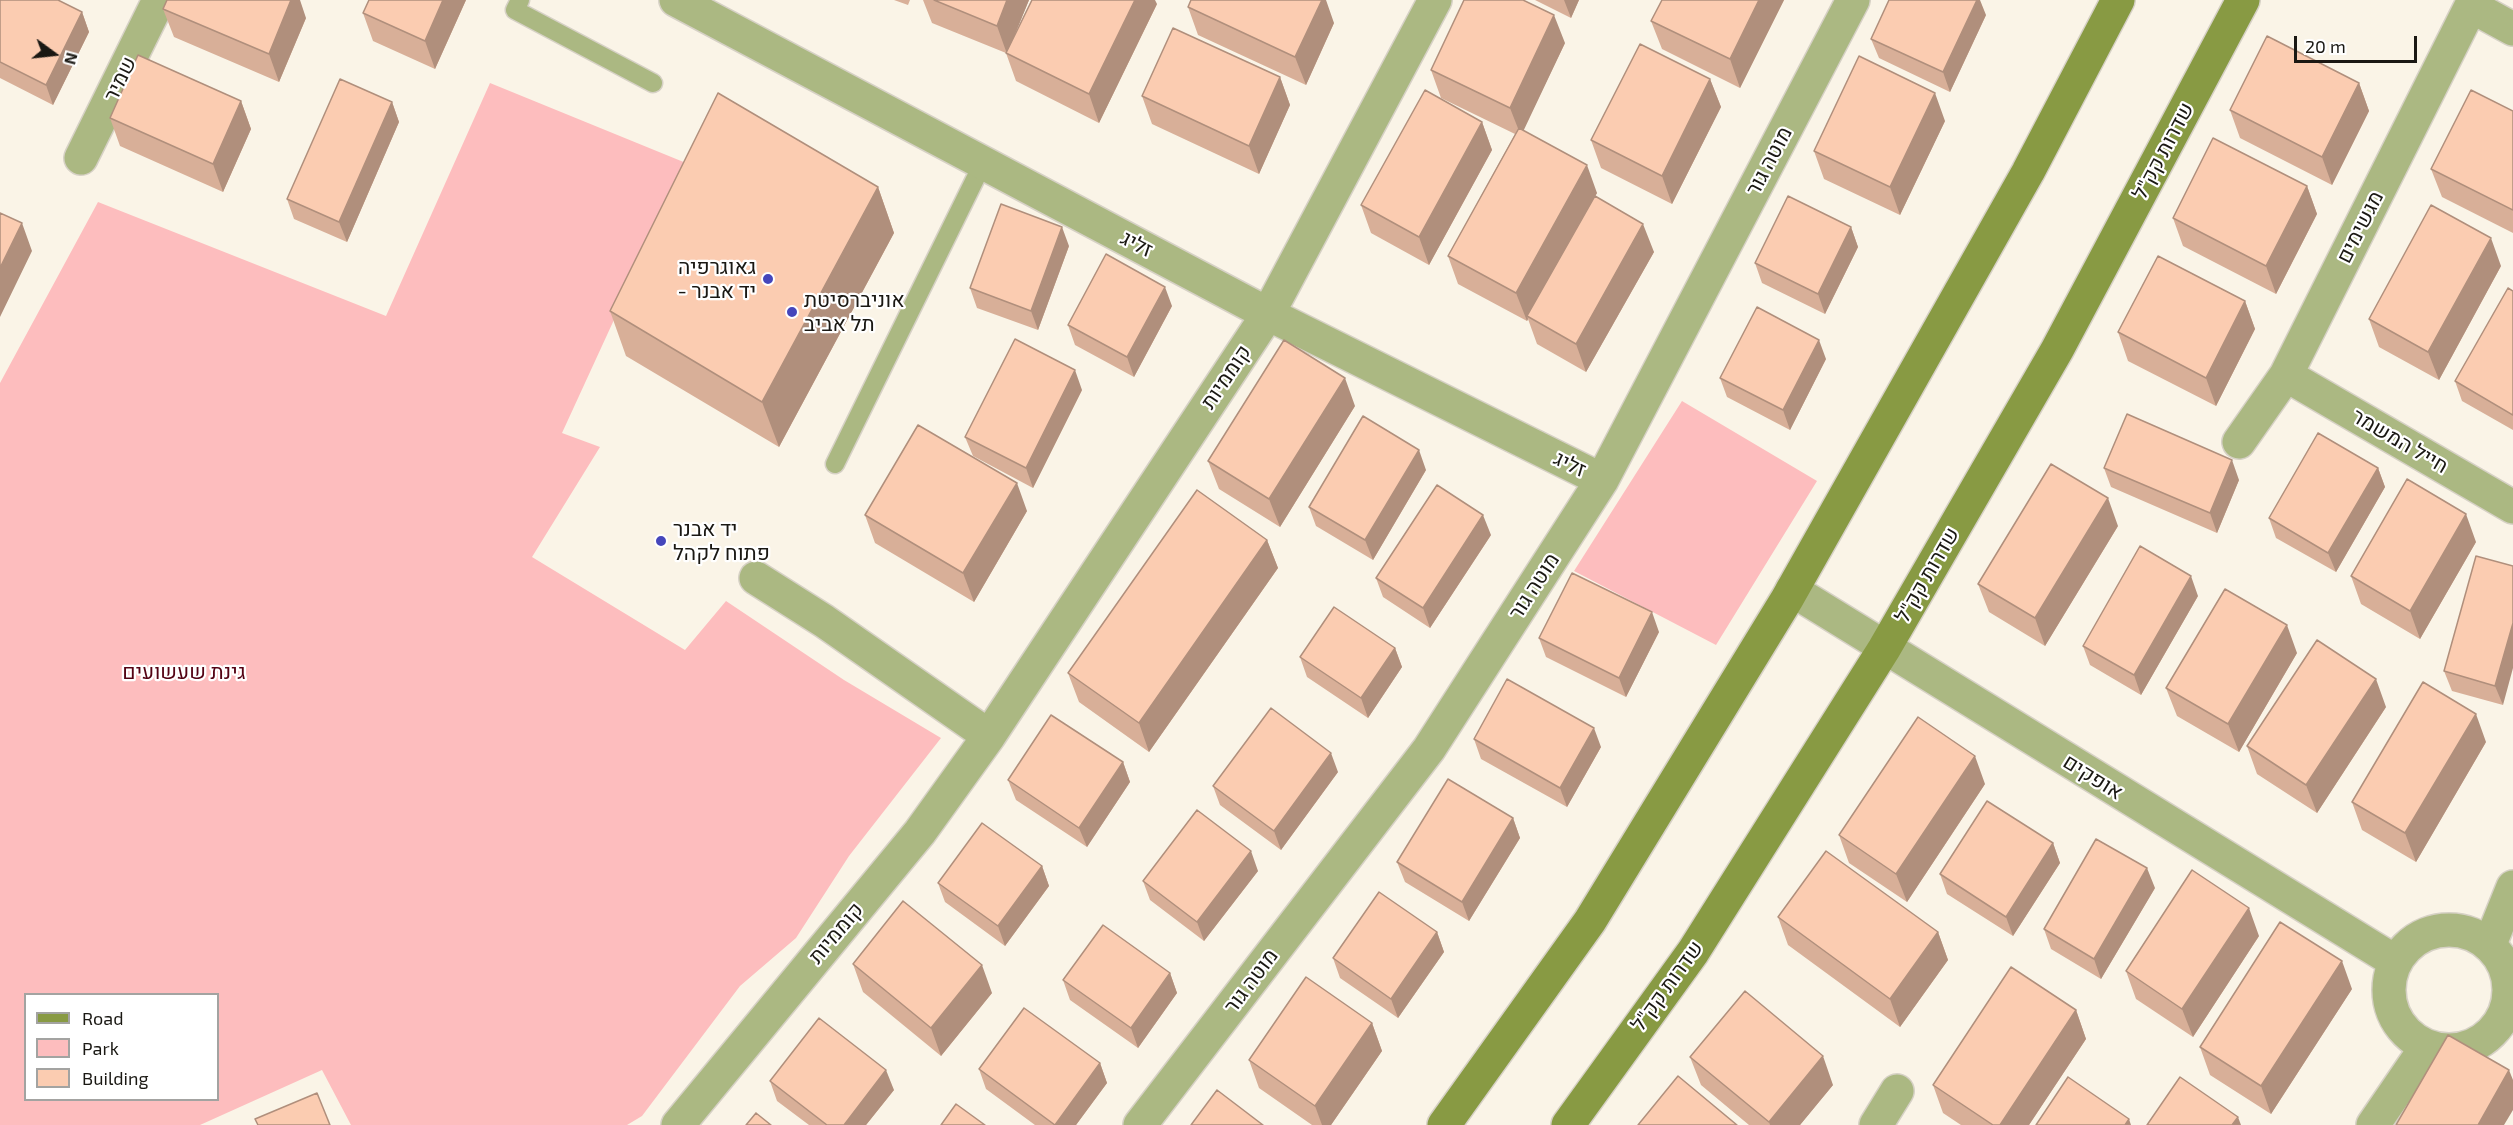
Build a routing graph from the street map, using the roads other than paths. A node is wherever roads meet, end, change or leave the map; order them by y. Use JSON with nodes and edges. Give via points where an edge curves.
{"nodes":[{"id":1,"x":159,"y":0,"type":"edge"},
{"id":2,"x":520,"y":0,"type":"edge"},
{"id":3,"x":676,"y":0,"type":"edge"},
{"id":4,"x":1436,"y":0,"type":"edge"},
{"id":5,"x":1853,"y":0,"type":"edge"},
{"id":6,"x":2118,"y":0,"type":"edge"},
{"id":7,"x":2243,"y":0,"type":"edge"},
{"id":8,"x":2513,"y":29,"type":"edge"},
{"id":9,"x":653,"y":83,"type":"dead end"},
{"id":10,"x":81,"y":158,"type":"dead end"},
{"id":11,"x":983,"y":163,"type":"junction"},
{"id":12,"x":1268,"y":314,"type":"junction"},
{"id":13,"x":2286,"y":375,"type":"junction"},
{"id":14,"x":2239,"y":442,"type":"dead end"},
{"id":15,"x":835,"y":464,"type":"dead end"},
{"id":16,"x":1602,"y":480,"type":"junction"},
{"id":17,"x":2513,"y":507,"type":"edge"},
{"id":18,"x":756,"y":578,"type":"dead end"},
{"id":19,"x":1792,"y":590,"type":"junction"},
{"id":20,"x":1884,"y":649,"type":"junction"},
{"id":21,"x":989,"y":736,"type":"junction"},
{"id":22,"x":2513,"y":887,"type":"edge"},
{"id":23,"x":2490,"y":944,"type":"junction"},
{"id":24,"x":2396,"y":962,"type":"junction"},
{"id":25,"x":2507,"y":1026,"type":"edge"},
{"id":26,"x":2427,"y":1046,"type":"junction"},
{"id":27,"x":1897,"y":1091,"type":"dead end"},
{"id":28,"x":678,"y":1125,"type":"edge"},
{"id":29,"x":1140,"y":1125,"type":"edge"},
{"id":30,"x":1443,"y":1125,"type":"edge"},
{"id":31,"x":1568,"y":1125,"type":"edge"},
{"id":32,"x":1876,"y":1125,"type":"edge"},
{"id":33,"x":2373,"y":1125,"type":"edge"}],
"edges":[{"from":1,"to":10,"type":"street","name":"שמיר"},
{"from":2,"to":9,"type":"lane","via":[[515,10]]},
{"from":3,"to":11,"type":"street","name":"זליג"},
{"from":4,"to":12,"type":"street","name":"קוממיות"},
{"from":5,"to":16,"type":"street","name":"מוטה גור"},
{"from":6,"to":19,"type":"main road","via":[[2028,172]]},
{"from":7,"to":20,"type":"main road","name":"שדרות קק\"ל","via":[[2057,350]]},
{"from":8,"to":13,"type":"street","name":"מגשימים","via":[[2471,6]]},
{"from":11,"to":12,"type":"street","name":"זליג"},
{"from":11,"to":15,"type":"lane"},
{"from":12,"to":16,"type":"street","name":"זליג"},
{"from":12,"to":21,"type":"street","name":"קוממיות"},
{"from":13,"to":14,"type":"street","name":"מגשימים"},
{"from":13,"to":17,"type":"street","name":"חייל המשמר"},
{"from":16,"to":29,"type":"street","name":"מוטה גור","via":[[1429,749]]},
{"from":18,"to":21,"type":"street"},
{"from":19,"to":20,"type":"street","name":"אופקים"},
{"from":19,"to":30,"type":"main road","via":[[1590,921]]},
{"from":20,"to":24,"type":"street","name":"אופקים"},
{"from":20,"to":31,"type":"main road","name":"שדרות קק\"ל","via":[[1693,952]]},
{"from":21,"to":28,"type":"street","name":"קוממיות","via":[[921,832]]},
{"from":22,"to":23,"type":"street"},
{"from":23,"to":24,"type":"street","via":[[2457,929],[2438,930],[2406,947]]},
{"from":23,"to":25,"type":"street","via":[[2508,972]]},
{"from":24,"to":26,"type":"street","via":[[2390,978],[2392,1011],[2400,1026]]},
{"from":25,"to":26,"type":"street","via":[[2468,1047],[2443,1050]]},
{"from":26,"to":33,"type":"street"},
{"from":27,"to":32,"type":"street"}]}
